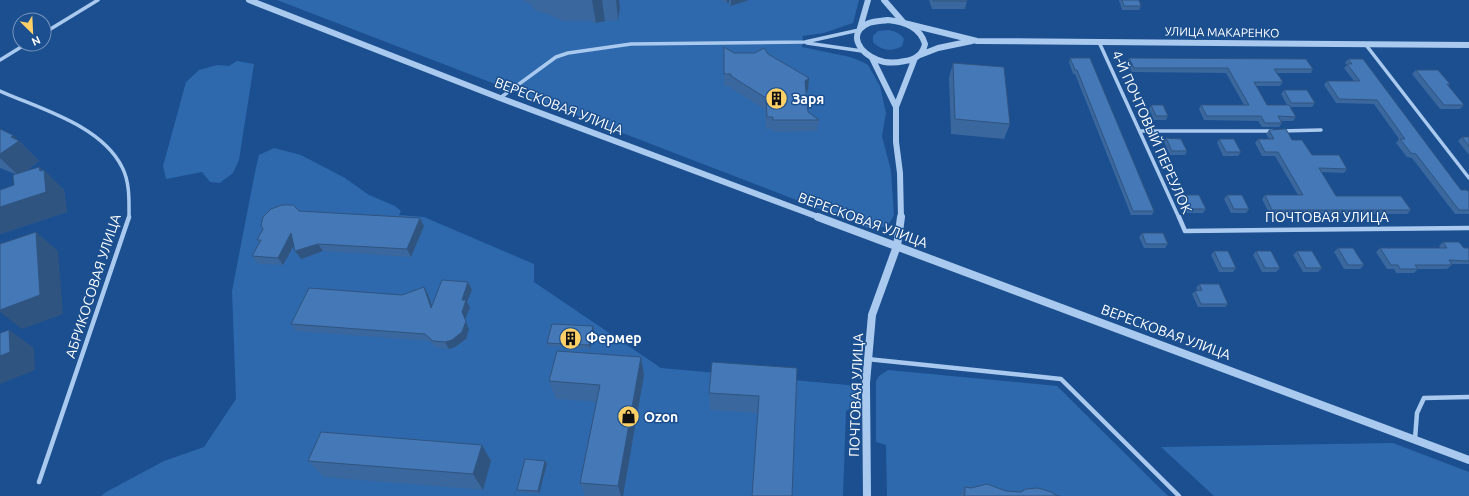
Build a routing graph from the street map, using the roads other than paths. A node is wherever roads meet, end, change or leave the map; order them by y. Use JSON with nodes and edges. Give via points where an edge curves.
{"nodes":[{"id":1,"x":98,"y":0,"type":"edge"},
{"id":2,"x":249,"y":0,"type":"edge"},
{"id":3,"x":868,"y":0,"type":"edge"},
{"id":4,"x":884,"y":0,"type":"edge"},
{"id":5,"x":904,"y":23,"type":"junction"},
{"id":6,"x":52,"y":28,"type":"edge"},
{"id":7,"x":860,"y":29,"type":"junction"},
{"id":8,"x":974,"y":40,"type":"junction"},
{"id":9,"x":804,"y":42,"type":"junction"},
{"id":10,"x":1099,"y":42,"type":"junction"},
{"id":11,"x":1366,"y":45,"type":"junction"},
{"id":12,"x":1469,"y":45,"type":"edge"},
{"id":13,"x":862,"y":51,"type":"junction"},
{"id":14,"x":13,"y":52,"type":"edge"},
{"id":15,"x":872,"y":58,"type":"junction"},
{"id":16,"x":916,"y":58,"type":"junction"},
{"id":17,"x":0,"y":60,"type":"edge"},
{"id":18,"x":0,"y":91,"type":"edge"},
{"id":19,"x":500,"y":98,"type":"junction"},
{"id":20,"x":896,"y":107,"type":"junction"},
{"id":21,"x":1321,"y":130,"type":"dead end"},
{"id":22,"x":1140,"y":131,"type":"junction"},
{"id":23,"x":1469,"y":178,"type":"edge"},
{"id":24,"x":1469,"y":228,"type":"edge"},
{"id":25,"x":1185,"y":230,"type":"joint"},
{"id":26,"x":897,"y":246,"type":"junction"},
{"id":27,"x":867,"y":359,"type":"junction"},
{"id":28,"x":1469,"y":397,"type":"edge"},
{"id":29,"x":1416,"y":439,"type":"junction"},
{"id":30,"x":1469,"y":460,"type":"edge"},
{"id":31,"x":39,"y":482,"type":"dead end"},
{"id":32,"x":866,"y":496,"type":"edge"},
{"id":33,"x":1180,"y":496,"type":"edge"}],
"edges":[{"from":1,"to":6,"type":"street"},
{"from":2,"to":19,"type":"street","name":"ВЕРЕСКОВАЯ УЛИЦА"},
{"from":3,"to":7,"type":"street"},
{"from":4,"to":5,"type":"street"},
{"from":5,"to":7,"type":"street","via":[[883,20],[872,22]]},
{"from":5,"to":8,"type":"street","name":"УЛИЦА МАКАРЕНКО"},
{"from":5,"to":16,"type":"street","via":[[917,30],[924,40],[923,51]]},
{"from":7,"to":9,"type":"street"},
{"from":7,"to":13,"type":"street","via":[[856,42]]},
{"from":8,"to":10,"type":"street","name":"УЛИЦА МАКАРЕНКО"},
{"from":8,"to":16,"type":"street","name":"УЛИЦА МАКАРЕНКО","via":[[938,48]]},
{"from":9,"to":13,"type":"street"},
{"from":9,"to":19,"type":"street","via":[[631,44],[568,53],[556,57]]},
{"from":10,"to":11,"type":"street","name":"УЛИЦА МАКАРЕНКО"},
{"from":10,"to":22,"type":"street","name":"4-Й ПОЧТОВЫЙ ПЕРЕУЛОК"},
{"from":11,"to":12,"type":"street","name":"УЛИЦА МАКАРЕНКО"},
{"from":11,"to":23,"type":"street"},
{"from":13,"to":15,"type":"street"},
{"from":14,"to":17,"type":"street"},
{"from":15,"to":16,"type":"street","via":[[894,63]]},
{"from":15,"to":20,"type":"street","name":"ПОЧТОВАЯ УЛИЦА"},
{"from":16,"to":20,"type":"street","name":"ПОЧТОВАЯ УЛИЦА"},
{"from":18,"to":31,"type":"street","name":"АБРИКОСОВАЯ УЛИЦА","via":[[85,128],[104,142],[122,166],[129,192],[130,220]]},
{"from":19,"to":26,"type":"street","name":"ВЕРЕСКОВАЯ УЛИЦА"},
{"from":20,"to":26,"type":"street","name":"ПОЧТОВАЯ УЛИЦА","via":[[901,216]]},
{"from":21,"to":22,"type":"street"},
{"from":22,"to":25,"type":"street","name":"4-Й ПОЧТОВЫЙ ПЕРЕУЛОК"},
{"from":24,"to":25,"type":"street","name":"ПОЧТОВАЯ УЛИЦА"},
{"from":26,"to":27,"type":"street","name":"ПОЧТОВАЯ УЛИЦА","via":[[872,315]]},
{"from":26,"to":29,"type":"street","name":"ВЕРЕСКОВАЯ УЛИЦА"},
{"from":27,"to":32,"type":"street","name":"ПОЧТОВАЯ УЛИЦА"},
{"from":27,"to":33,"type":"street","via":[[1061,379]]},
{"from":28,"to":29,"type":"street","via":[[1424,398],[1416,420]]},
{"from":29,"to":30,"type":"street","name":"ВЕРЕСКОВАЯ УЛИЦА"}]}
